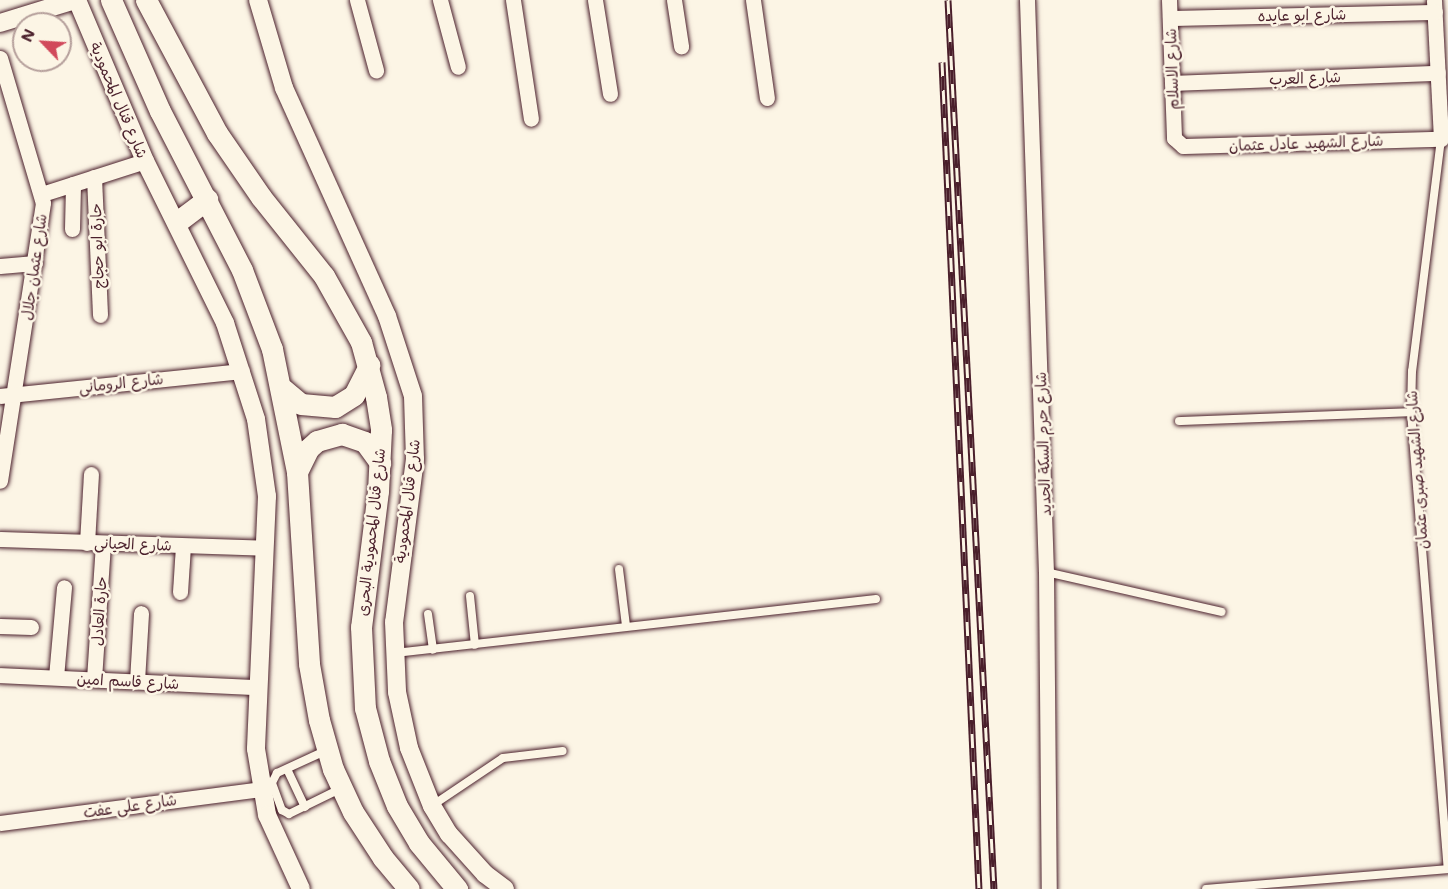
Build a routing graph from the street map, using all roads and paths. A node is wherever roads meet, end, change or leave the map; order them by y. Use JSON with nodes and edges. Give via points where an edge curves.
{"nodes":[{"id":1,"x":76,"y":0,"type":"edge"},
{"id":2,"x":111,"y":0,"type":"edge"},
{"id":3,"x":146,"y":0,"type":"edge"},
{"id":4,"x":258,"y":0,"type":"edge"},
{"id":5,"x":357,"y":0,"type":"edge"},
{"id":6,"x":440,"y":0,"type":"edge"},
{"id":7,"x":513,"y":0,"type":"edge"},
{"id":8,"x":594,"y":0,"type":"edge"},
{"id":9,"x":674,"y":0,"type":"edge"},
{"id":10,"x":753,"y":0,"type":"edge"},
{"id":11,"x":1027,"y":0,"type":"edge"},
{"id":12,"x":1169,"y":0,"type":"edge"},
{"id":13,"x":1434,"y":6,"type":"edge"},
{"id":14,"x":1170,"y":18,"type":"junction"},
{"id":15,"x":0,"y":23,"type":"edge"},
{"id":16,"x":681,"y":46,"type":"dead end"},
{"id":17,"x":0,"y":58,"type":"edge"},
{"id":18,"x":458,"y":67,"type":"dead end"},
{"id":19,"x":376,"y":70,"type":"dead end"},
{"id":20,"x":1438,"y":73,"type":"junction"},
{"id":21,"x":1172,"y":83,"type":"junction"},
{"id":22,"x":610,"y":94,"type":"dead end"},
{"id":23,"x":767,"y":98,"type":"dead end"},
{"id":24,"x":531,"y":119,"type":"dead end"},
{"id":25,"x":1174,"y":138,"type":"joint"},
{"id":26,"x":1441,"y":139,"type":"junction"},
{"id":27,"x":145,"y":161,"type":"junction"},
{"id":28,"x":94,"y":177,"type":"junction"},
{"id":29,"x":73,"y":184,"type":"junction"},
{"id":30,"x":42,"y":194,"type":"junction"},
{"id":31,"x":207,"y":200,"type":"junction"},
{"id":32,"x":177,"y":222,"type":"junction"},
{"id":33,"x":72,"y":229,"type":"dead end"},
{"id":34,"x":35,"y":262,"type":"junction"},
{"id":35,"x":0,"y":266,"type":"edge"},
{"id":36,"x":100,"y":315,"type":"dead end"},
{"id":37,"x":369,"y":365,"type":"junction"},
{"id":38,"x":242,"y":370,"type":"junction"},
{"id":39,"x":283,"y":389,"type":"junction"},
{"id":40,"x":7,"y":395,"type":"edge"},
{"id":41,"x":1411,"y":412,"type":"junction"},
{"id":42,"x":1179,"y":421,"type":"dead end"},
{"id":43,"x":380,"y":463,"type":"junction"},
{"id":44,"x":297,"y":472,"type":"junction"},
{"id":45,"x":91,"y":474,"type":"dead end"},
{"id":46,"x":0,"y":481,"type":"edge"},
{"id":47,"x":0,"y":539,"type":"edge"},
{"id":48,"x":87,"y":543,"type":"junction"},
{"id":49,"x":104,"y":543,"type":"junction"},
{"id":50,"x":183,"y":546,"type":"junction"},
{"id":51,"x":265,"y":548,"type":"junction"},
{"id":52,"x":619,"y":569,"type":"dead end"},
{"id":53,"x":1046,"y":572,"type":"junction"},
{"id":54,"x":64,"y":587,"type":"dead end"},
{"id":55,"x":180,"y":592,"type":"dead end"},
{"id":56,"x":470,"y":596,"type":"dead end"},
{"id":57,"x":876,"y":599,"type":"dead end"},
{"id":58,"x":1222,"y":612,"type":"dead end"},
{"id":59,"x":141,"y":613,"type":"dead end"},
{"id":60,"x":428,"y":614,"type":"dead end"},
{"id":61,"x":0,"y":626,"type":"edge"},
{"id":62,"x":626,"y":626,"type":"junction"},
{"id":63,"x":31,"y":627,"type":"dead end"},
{"id":64,"x":475,"y":645,"type":"junction"},
{"id":65,"x":433,"y":650,"type":"junction"},
{"id":66,"x":394,"y":653,"type":"junction"},
{"id":67,"x":0,"y":675,"type":"edge"},
{"id":68,"x":56,"y":677,"type":"junction"},
{"id":69,"x":94,"y":679,"type":"junction"},
{"id":70,"x":137,"y":681,"type":"junction"},
{"id":71,"x":256,"y":687,"type":"junction"},
{"id":72,"x":327,"y":751,"type":"junction"},
{"id":73,"x":563,"y":751,"type":"dead end"},
{"id":74,"x":287,"y":768,"type":"junction"},
{"id":75,"x":264,"y":782,"type":"junction"},
{"id":76,"x":341,"y":788,"type":"junction"},
{"id":77,"x":432,"y":806,"type":"junction"},
{"id":78,"x":305,"y":807,"type":"junction"},
{"id":79,"x":0,"y":823,"type":"edge"},
{"id":80,"x":1448,"y":869,"type":"edge"},
{"id":81,"x":301,"y":889,"type":"edge"},
{"id":82,"x":410,"y":889,"type":"edge"},
{"id":83,"x":457,"y":889,"type":"edge"},
{"id":84,"x":505,"y":889,"type":"edge"},
{"id":85,"x":1049,"y":889,"type":"edge"},
{"id":86,"x":1206,"y":889,"type":"edge"}],
"edges":[{"from":1,"to":15,"type":"street"},
{"from":1,"to":27,"type":"street","name":"شارع قنال المحمودية"},
{"from":2,"to":31,"type":"main road","via":[[160,111]]},
{"from":3,"to":37,"type":"main road","name":"شارع قنال المحمودية البحرى","via":[[217,133],[338,297]]},
{"from":4,"to":66,"type":"street","name":"شارع قنال المحمودية","via":[[284,88],[387,316],[413,396],[415,459],[396,591]]},
{"from":5,"to":19,"type":"street"},
{"from":6,"to":18,"type":"street"},
{"from":7,"to":24,"type":"street"},
{"from":8,"to":22,"type":"street"},
{"from":9,"to":16,"type":"street"},
{"from":10,"to":23,"type":"street"},
{"from":11,"to":53,"type":"street","name":"شارع حرم السكة الحديد"},
{"from":12,"to":14,"type":"street","name":"شارع الاسلام"},
{"from":13,"to":14,"type":"street","name":"شارع ابو عايده"},
{"from":13,"to":20,"type":"street","name":"شارع الشهيد صبرى عثمان"},
{"from":14,"to":21,"type":"street","name":"شارع الاسلام"},
{"from":17,"to":30,"type":"street","name":"شارع عثمان جلال"},
{"from":20,"to":21,"type":"street","name":"شارع العرب"},
{"from":20,"to":26,"type":"street","name":"شارع الشهيد صبرى عثمان"},
{"from":21,"to":25,"type":"street","name":"شارع الاسلام"},
{"from":25,"to":26,"type":"street","name":"شارع الشهيد عادل عثمان","via":[[1183,146]]},
{"from":26,"to":41,"type":"lane","name":"شارع الشهيد صبرى عثمان","via":[[1412,371]]},
{"from":27,"to":28,"type":"street"},
{"from":27,"to":32,"type":"street","name":"شارع قنال المحمودية"},
{"from":28,"to":29,"type":"street"},
{"from":28,"to":36,"type":"street","name":"حارة ابو حجاج"},
{"from":29,"to":30,"type":"street"},
{"from":29,"to":33,"type":"street"},
{"from":30,"to":34,"type":"street","name":"شارع عثمان جلال"},
{"from":31,"to":32,"type":"main road"},
{"from":31,"to":39,"type":"main road","via":[[258,309]]},
{"from":32,"to":38,"type":"street","name":"شارع قنال المحمودية"},
{"from":34,"to":35,"type":"street"},
{"from":34,"to":40,"type":"street","name":"شارع عثمان جلال"},
{"from":37,"to":39,"type":"main road","via":[[354,395],[335,407],[301,404]]},
{"from":37,"to":43,"type":"main road","name":"شارع قنال المحمودية البحرى","via":[[381,430]]},
{"from":38,"to":40,"type":"street","name":"شارع الرومانى"},
{"from":38,"to":51,"type":"street","name":"شارع قنال المحمودية","via":[[265,470]]},
{"from":39,"to":44,"type":"main road"},
{"from":40,"to":46,"type":"street","name":"شارع عثمان جلال"},
{"from":41,"to":42,"type":"lane"},
{"from":41,"to":80,"type":"lane","name":"شارع الشهيد صبرى عثمان"},
{"from":43,"to":44,"type":"main road","via":[[365,442],[354,436],[335,435],[308,449]]},
{"from":43,"to":83,"type":"main road","name":"شارع قنال المحمودية البحرى","via":[[361,627],[365,708],[379,761],[397,806],[419,843]]},
{"from":44,"to":72,"type":"main road","via":[[309,664]]},
{"from":45,"to":48,"type":"street"},
{"from":47,"to":48,"type":"street","name":"شارع الحيانى"},
{"from":48,"to":49,"type":"street","name":"شارع الحيانى"},
{"from":49,"to":50,"type":"street","name":"شارع الحيانى"},
{"from":49,"to":69,"type":"street","name":"حارة العادل"},
{"from":50,"to":51,"type":"street","name":"شارع الحيانى"},
{"from":50,"to":55,"type":"street"},
{"from":51,"to":71,"type":"street","name":"شارع قنال المحمودية"},
{"from":52,"to":62,"type":"lane"},
{"from":53,"to":58,"type":"lane"},
{"from":53,"to":85,"type":"street","name":"شارع حرم السكة الحديد"},
{"from":54,"to":68,"type":"street"},
{"from":56,"to":64,"type":"lane"},
{"from":57,"to":62,"type":"lane"},
{"from":59,"to":70,"type":"street"},
{"from":60,"to":65,"type":"lane"},
{"from":61,"to":63,"type":"street"},
{"from":62,"to":64,"type":"lane"},
{"from":64,"to":65,"type":"lane"},
{"from":65,"to":66,"type":"lane"},
{"from":66,"to":77,"type":"street","name":"شارع قنال المحمودية","via":[[404,729]]},
{"from":67,"to":68,"type":"street","name":"شارع قاسم امين"},
{"from":68,"to":69,"type":"street","name":"شارع قاسم امين"},
{"from":69,"to":70,"type":"street","name":"شارع قاسم امين"},
{"from":70,"to":71,"type":"street","name":"شارع قاسم امين"},
{"from":71,"to":75,"type":"street","name":"شارع قنال المحمودية"},
{"from":72,"to":74,"type":"lane"},
{"from":72,"to":76,"type":"main road"},
{"from":73,"to":77,"type":"lane","via":[[502,758]]},
{"from":74,"to":75,"type":"lane"},
{"from":74,"to":78,"type":"lane"},
{"from":75,"to":78,"type":"lane","via":[[284,812]]},
{"from":75,"to":79,"type":"street","name":"شارع على عفت"},
{"from":75,"to":81,"type":"street","name":"شارع قنال المحمودية","via":[[275,840]]},
{"from":76,"to":78,"type":"lane"},
{"from":76,"to":82,"type":"main road","via":[[367,836]]},
{"from":77,"to":84,"type":"street","name":"شارع قنال المحمودية","via":[[465,855]]},
{"from":80,"to":86,"type":"lane"}]}
